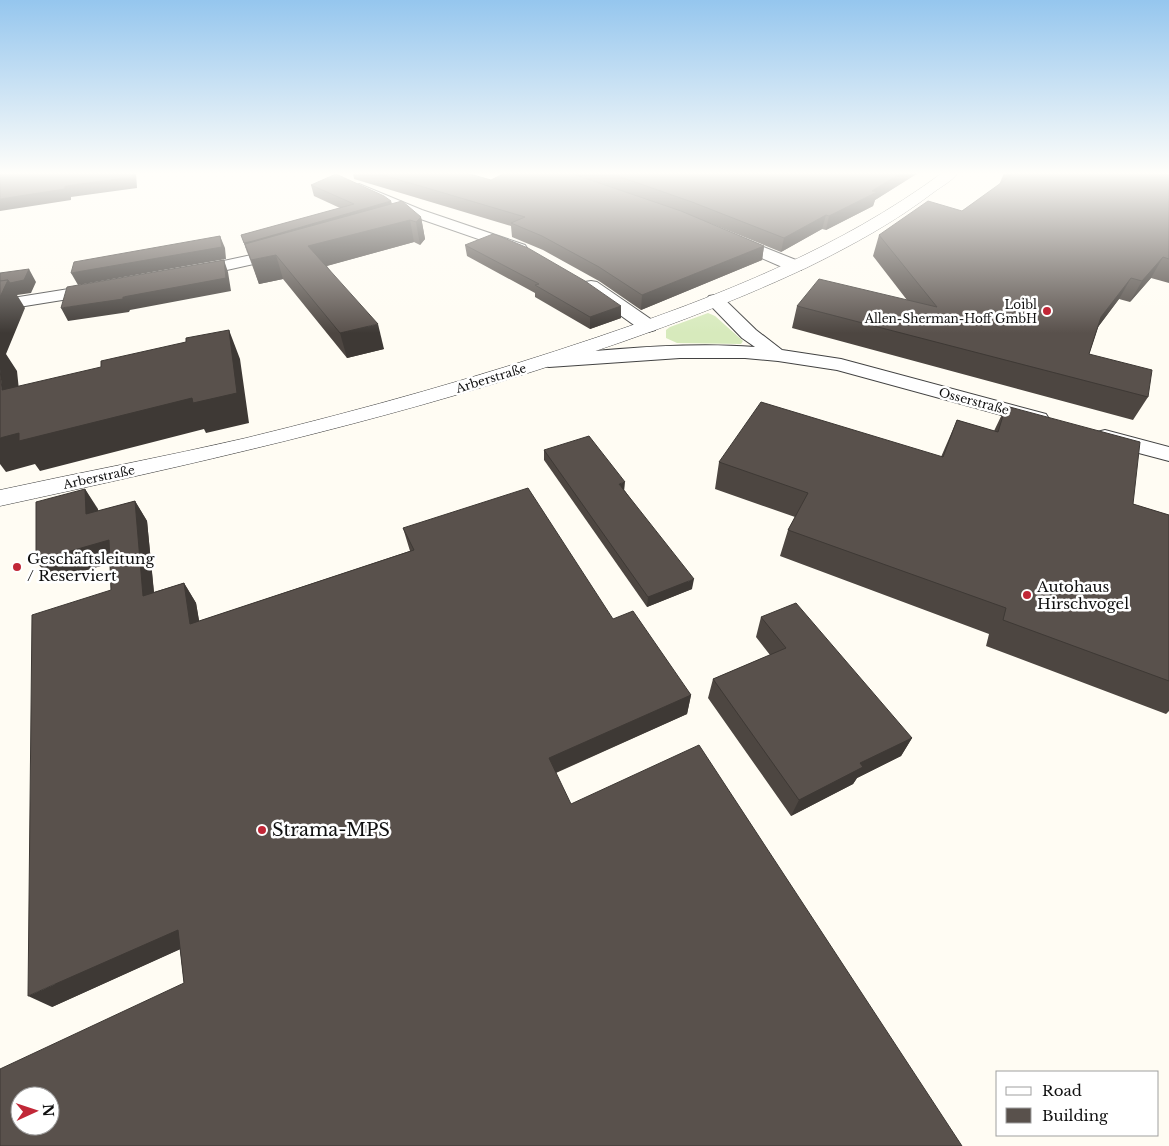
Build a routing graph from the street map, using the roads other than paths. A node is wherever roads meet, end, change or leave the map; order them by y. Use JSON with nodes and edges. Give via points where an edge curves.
{"nodes":[{"id":1,"x":460,"y":226,"type":"edge"},
{"id":2,"x":872,"y":226,"type":"edge"},
{"id":3,"x":718,"y":234,"type":"edge"},
{"id":4,"x":300,"y":248,"type":"edge"},
{"id":5,"x":536,"y":255,"type":"edge"},
{"id":6,"x":795,"y":266,"type":"junction"},
{"id":7,"x":176,"y":276,"type":"edge"},
{"id":8,"x":578,"y":278,"type":"edge"},
{"id":9,"x":118,"y":286,"type":"edge"},
{"id":10,"x":715,"y":300,"type":"junction"},
{"id":11,"x":0,"y":305,"type":"edge"},
{"id":12,"x":648,"y":326,"type":"junction"},
{"id":13,"x":777,"y":354,"type":"junction"},
{"id":14,"x":549,"y":361,"type":"junction"},
{"id":15,"x":1056,"y":424,"type":"edge"},
{"id":16,"x":1084,"y":431,"type":"edge"},
{"id":17,"x":1169,"y":454,"type":"edge"},
{"id":18,"x":0,"y":498,"type":"edge"}],
"edges":[{"from":1,"to":5,"type":"street"},
{"from":2,"to":6,"type":"street","name":"Arberstraße"},
{"from":3,"to":6,"type":"street"},
{"from":4,"to":7,"type":"street"},
{"from":6,"to":10,"type":"street","name":"Arberstraße"},
{"from":8,"to":12,"type":"street"},
{"from":9,"to":11,"type":"street"},
{"from":10,"to":12,"type":"street","name":"Arberstraße"},
{"from":10,"to":13,"type":"street","name":"Osserstraße","via":[[749,334]]},
{"from":12,"to":14,"type":"street","name":"Arberstraße"},
{"from":13,"to":14,"type":"street","name":"Osserstraße","via":[[653,352]]},
{"from":13,"to":15,"type":"street","name":"Osserstraße","via":[[849,368]]},
{"from":14,"to":18,"type":"street","name":"Arberstraße","via":[[285,436]]},
{"from":16,"to":17,"type":"street"}]}
